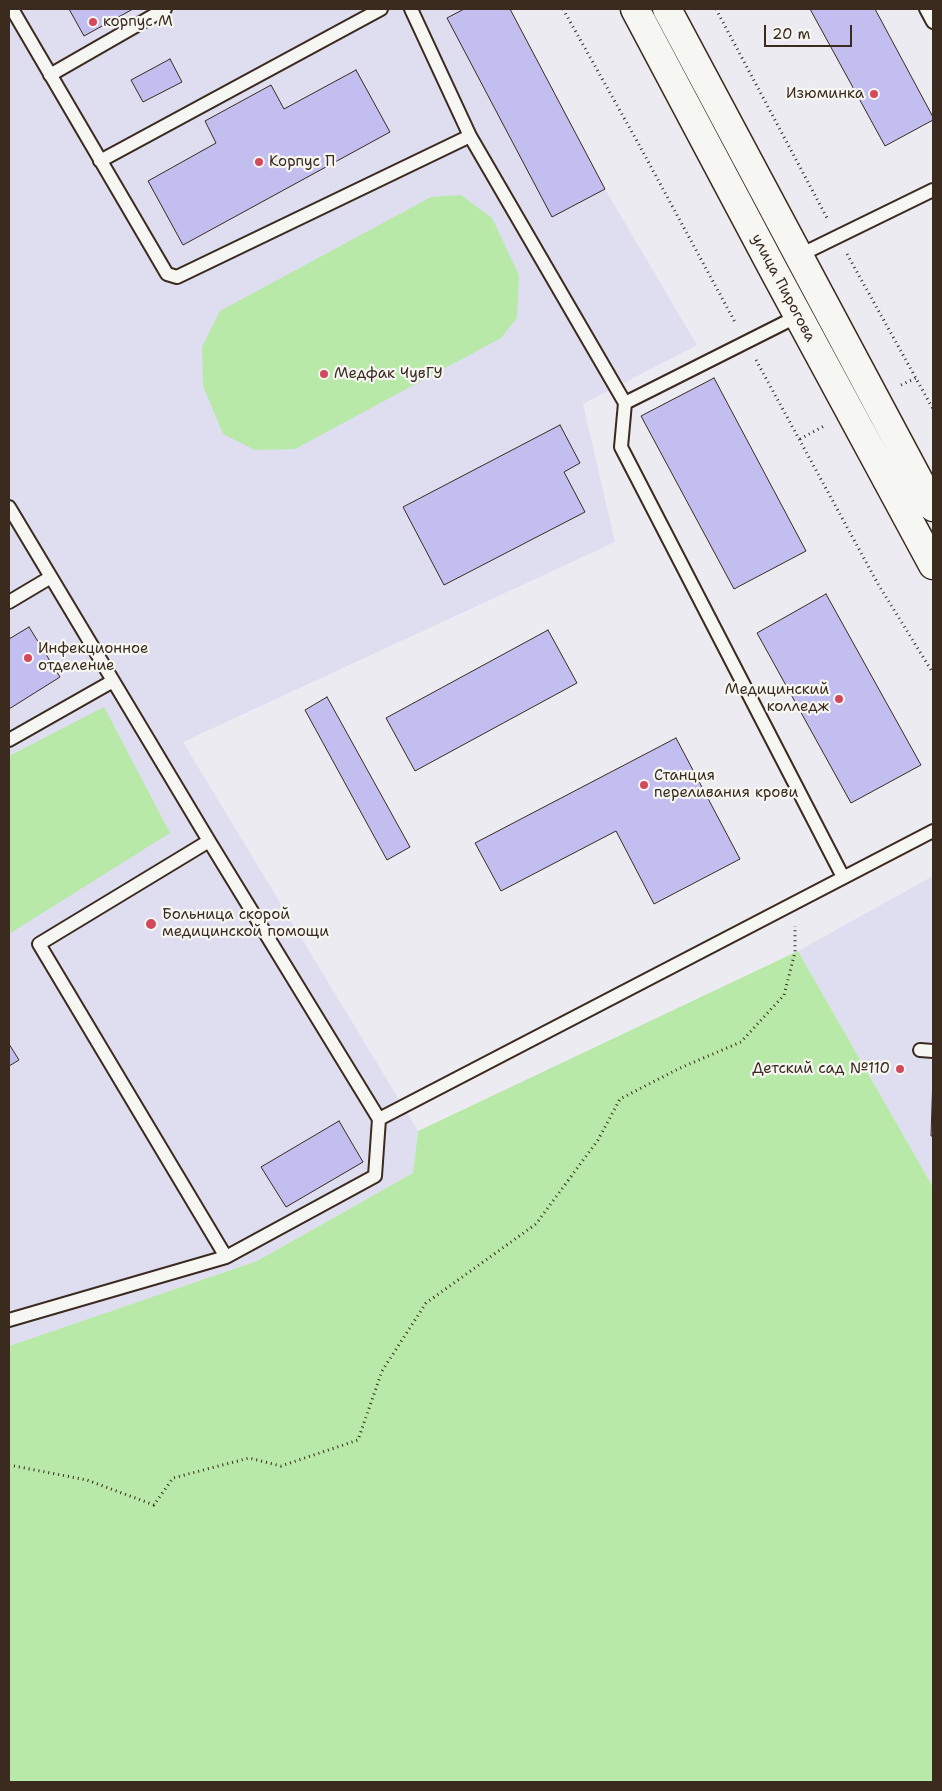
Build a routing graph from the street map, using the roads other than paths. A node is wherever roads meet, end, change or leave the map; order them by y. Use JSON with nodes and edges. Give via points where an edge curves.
{"nodes":[{"id":1,"x":12,"y":9,"type":"edge"},
{"id":2,"x":165,"y":9,"type":"edge"},
{"id":3,"x":381,"y":9,"type":"edge"},
{"id":4,"x":411,"y":9,"type":"edge"},
{"id":5,"x":635,"y":9,"type":"edge"},
{"id":6,"x":667,"y":9,"type":"edge"},
{"id":7,"x":926,"y":9,"type":"edge"},
{"id":8,"x":933,"y":22,"type":"edge"},
{"id":9,"x":50,"y":75,"type":"junction"},
{"id":10,"x":470,"y":136,"type":"junction"},
{"id":11,"x":100,"y":161,"type":"junction"},
{"id":12,"x":933,"y":190,"type":"edge"},
{"id":13,"x":798,"y":256,"type":"junction"},
{"id":14,"x":773,"y":269,"type":"junction"},
{"id":15,"x":823,"y":302,"type":"junction"},
{"id":16,"x":798,"y":316,"type":"junction"},
{"id":17,"x":625,"y":402,"type":"junction"},
{"id":18,"x":9,"y":507,"type":"edge"},
{"id":19,"x":933,"y":507,"type":"edge"},
{"id":20,"x":933,"y":565,"type":"edge"},
{"id":21,"x":51,"y":577,"type":"junction"},
{"id":22,"x":9,"y":602,"type":"edge"},
{"id":23,"x":113,"y":681,"type":"junction"},
{"id":24,"x":9,"y":740,"type":"edge"},
{"id":25,"x":933,"y":831,"type":"edge"},
{"id":26,"x":209,"y":841,"type":"junction"},
{"id":27,"x":843,"y":877,"type":"junction"},
{"id":28,"x":379,"y":1118,"type":"junction"},
{"id":29,"x":226,"y":1257,"type":"junction"},
{"id":30,"x":9,"y":1320,"type":"edge"}],
"edges":[{"from":1,"to":9,"type":"lane"},
{"from":2,"to":9,"type":"lane"},
{"from":3,"to":11,"type":"lane"},
{"from":4,"to":10,"type":"lane"},
{"from":5,"to":14,"type":"main road","name":"улица Пирогова"},
{"from":6,"to":13,"type":"main road","name":"улица Пирогова"},
{"from":7,"to":8,"type":"lane"},
{"from":9,"to":11,"type":"lane"},
{"from":10,"to":11,"type":"lane","via":[[177,277],[167,274]]},
{"from":10,"to":17,"type":"lane"},
{"from":12,"to":13,"type":"lane"},
{"from":13,"to":14,"type":"main road"},
{"from":13,"to":15,"type":"main road","name":"улица Пирогова"},
{"from":14,"to":16,"type":"main road","name":"улица Пирогова"},
{"from":15,"to":16,"type":"main road"},
{"from":15,"to":19,"type":"main road","name":"улица Пирогова"},
{"from":16,"to":17,"type":"lane"},
{"from":16,"to":20,"type":"main road","name":"улица Пирогова"},
{"from":17,"to":27,"type":"lane","via":[[621,447]]},
{"from":18,"to":21,"type":"lane"},
{"from":21,"to":22,"type":"lane"},
{"from":21,"to":23,"type":"lane"},
{"from":23,"to":24,"type":"lane"},
{"from":23,"to":26,"type":"lane"},
{"from":25,"to":27,"type":"lane"},
{"from":26,"to":28,"type":"lane"},
{"from":26,"to":29,"type":"lane","via":[[39,944]]},
{"from":27,"to":28,"type":"lane"},
{"from":28,"to":29,"type":"lane","via":[[375,1176]]},
{"from":29,"to":30,"type":"lane"}]}
